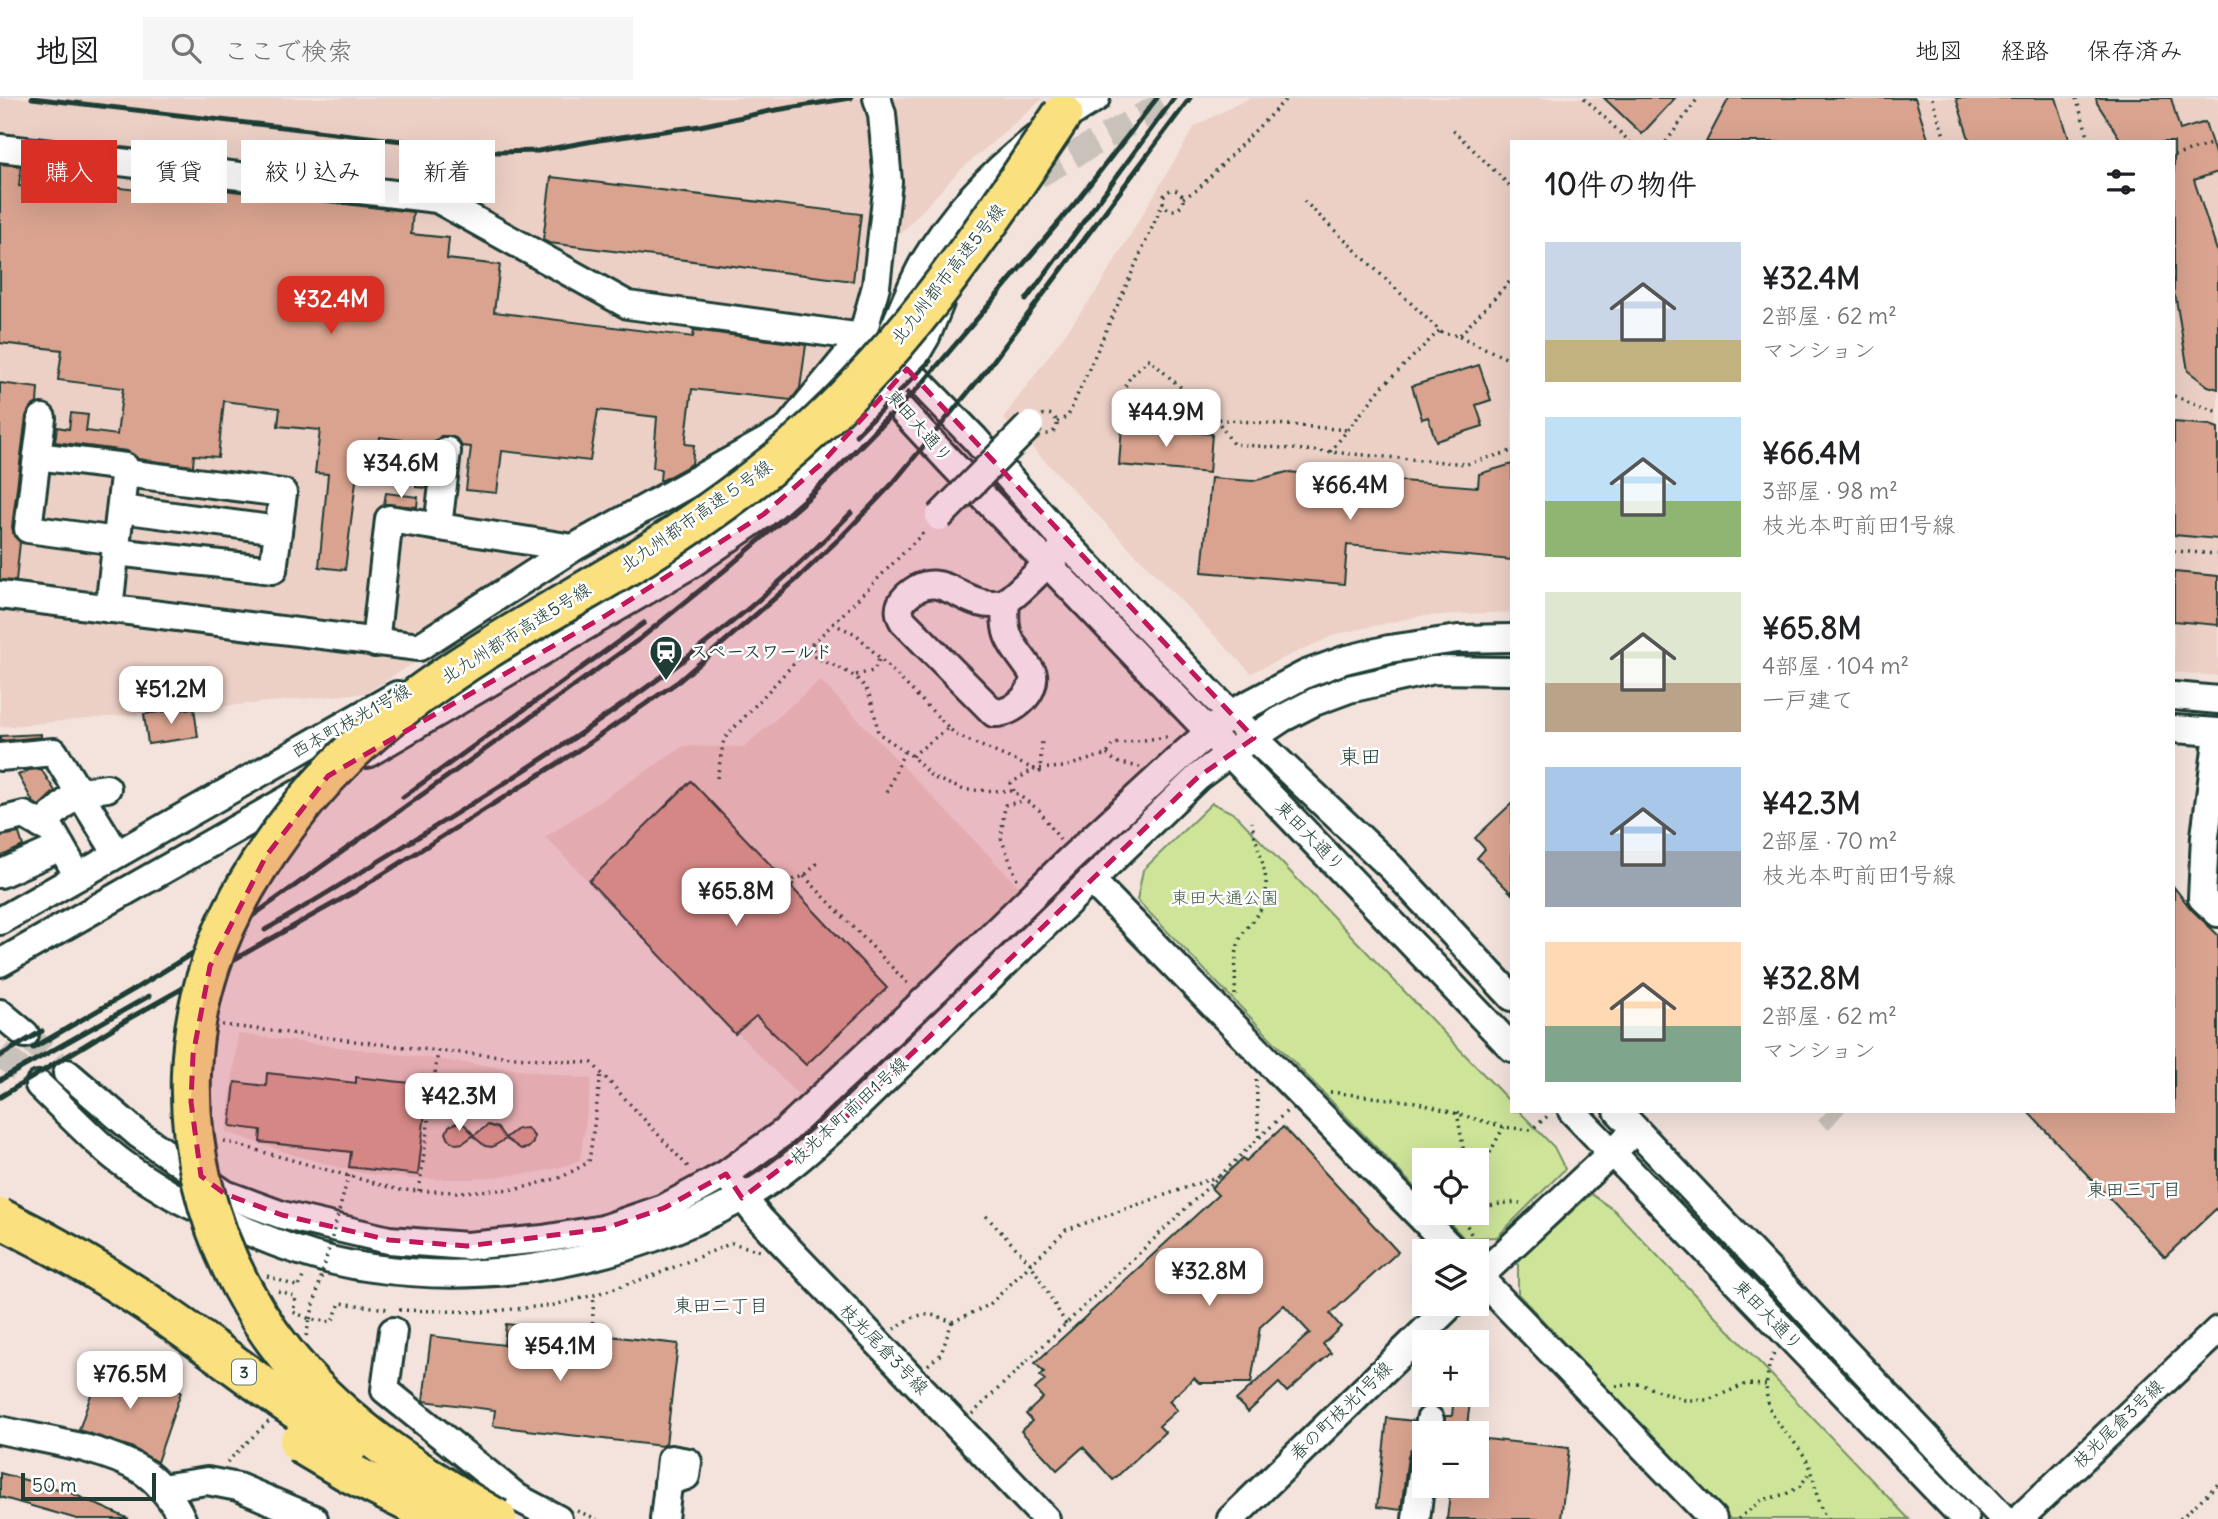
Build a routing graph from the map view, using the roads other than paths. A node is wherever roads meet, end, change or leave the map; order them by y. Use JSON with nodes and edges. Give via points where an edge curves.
{"nodes":[{"id":1,"x":877,"y":98,"type":"edge"},
{"id":2,"x":1061,"y":128,"type":"edge"},
{"id":3,"x":0,"y":148,"type":"edge"},
{"id":4,"x":862,"y":337,"type":"junction"},
{"id":5,"x":876,"y":360,"type":"junction"},
{"id":6,"x":907,"y":369,"type":"junction"},
{"id":7,"x":887,"y":394,"type":"junction"},
{"id":8,"x":42,"y":418,"type":"dead end"},
{"id":9,"x":1030,"y":425,"type":"dead end"},
{"id":10,"x":447,"y":451,"type":"dead end"},
{"id":11,"x":37,"y":456,"type":"junction"},
{"id":12,"x":125,"y":473,"type":"junction"},
{"id":13,"x":121,"y":509,"type":"junction"},
{"id":14,"x":939,"y":517,"type":"dead end"},
{"id":15,"x":438,"y":527,"type":"junction"},
{"id":16,"x":278,"y":530,"type":"junction"},
{"id":17,"x":1067,"y":544,"type":"junction"},
{"id":18,"x":116,"y":546,"type":"junction"},
{"id":19,"x":573,"y":548,"type":"junction"},
{"id":20,"x":1047,"y":563,"type":"junction"},
{"id":21,"x":0,"y":595,"type":"edge"},
{"id":22,"x":1006,"y":602,"type":"junction"},
{"id":23,"x":109,"y":609,"type":"junction"},
{"id":24,"x":1510,"y":638,"type":"edge"},
{"id":25,"x":375,"y":643,"type":"junction"},
{"id":26,"x":485,"y":649,"type":"junction"},
{"id":27,"x":1510,"y":671,"type":"edge"},
{"id":28,"x":2175,"y":696,"type":"edge"},
{"id":29,"x":2218,"y":699,"type":"edge"},
{"id":30,"x":1231,"y":713,"type":"junction"},
{"id":31,"x":2175,"y":729,"type":"edge"},
{"id":32,"x":1208,"y":733,"type":"junction"},
{"id":33,"x":2218,"y":733,"type":"edge"},
{"id":34,"x":1254,"y":738,"type":"junction"},
{"id":35,"x":1230,"y":753,"type":"junction"},
{"id":36,"x":0,"y":757,"type":"edge"},
{"id":37,"x":107,"y":788,"type":"dead end"},
{"id":38,"x":78,"y":792,"type":"junction"},
{"id":39,"x":0,"y":821,"type":"edge"},
{"id":40,"x":41,"y":825,"type":"junction"},
{"id":41,"x":61,"y":847,"type":"junction"},
{"id":42,"x":117,"y":854,"type":"junction"},
{"id":43,"x":0,"y":874,"type":"edge"},
{"id":44,"x":78,"y":876,"type":"junction"},
{"id":45,"x":1091,"y":880,"type":"junction"},
{"id":46,"x":2218,"y":913,"type":"edge"},
{"id":47,"x":2,"y":916,"type":"edge"},
{"id":48,"x":0,"y":963,"type":"edge"},
{"id":49,"x":1510,"y":995,"type":"edge"},
{"id":50,"x":0,"y":1013,"type":"edge"},
{"id":51,"x":25,"y":1034,"type":"tunnel mouth"},
{"id":52,"x":1510,"y":1046,"type":"edge"},
{"id":53,"x":67,"y":1073,"type":"tunnel mouth"},
{"id":54,"x":38,"y":1085,"type":"tunnel mouth"},
{"id":55,"x":1561,"y":1113,"type":"edge"},
{"id":56,"x":1620,"y":1113,"type":"edge"},
{"id":57,"x":1636,"y":1131,"type":"junction"},
{"id":58,"x":1611,"y":1151,"type":"junction"},
{"id":59,"x":726,"y":1174,"type":"junction"},
{"id":60,"x":742,"y":1198,"type":"junction"},
{"id":61,"x":0,"y":1218,"type":"edge"},
{"id":62,"x":1456,"y":1239,"type":"edge"},
{"id":63,"x":0,"y":1243,"type":"edge"},
{"id":64,"x":1489,"y":1267,"type":"edge"},
{"id":65,"x":1489,"y":1288,"type":"edge"},
{"id":66,"x":1440,"y":1316,"type":"edge"},
{"id":67,"x":2218,"y":1329,"type":"edge"},
{"id":68,"x":393,"y":1331,"type":"dead end"},
{"id":69,"x":0,"y":1430,"type":"edge"},
{"id":70,"x":668,"y":1482,"type":"dead end"},
{"id":71,"x":161,"y":1488,"type":"junction"},
{"id":72,"x":1419,"y":1498,"type":"edge"},
{"id":73,"x":1034,"y":1515,"type":"edge"},
{"id":74,"x":183,"y":1519,"type":"edge"},
{"id":75,"x":314,"y":1519,"type":"edge"},
{"id":76,"x":444,"y":1519,"type":"edge"},
{"id":77,"x":494,"y":1519,"type":"edge"},
{"id":78,"x":558,"y":1519,"type":"edge"},
{"id":79,"x":663,"y":1519,"type":"edge"},
{"id":80,"x":1231,"y":1519,"type":"edge"},
{"id":81,"x":1416,"y":1519,"type":"edge"},
{"id":82,"x":1713,"y":1519,"type":"edge"},
{"id":83,"x":1965,"y":1519,"type":"edge"},
{"id":84,"x":2004,"y":1519,"type":"edge"},
{"id":85,"x":2019,"y":1519,"type":"edge"}],
"edges":[{"from":1,"to":4,"type":"street","via":[[888,182],[876,286]]},
{"from":2,"to":5,"type":"street","name":"西本町枝光1号線","via":[[1063,118],[1015,153],[971,196],[922,264]]},
{"from":2,"to":6,"type":"street","name":"西本町枝光1号線","via":[[972,231],[926,337]]},
{"from":2,"to":26,"type":"highway","name":"北九州都市高速5号線","bridge":true,"via":[[959,265],[827,416],[692,524]]},
{"from":3,"to":4,"type":"street","via":[[437,199],[628,305]]},
{"from":4,"to":19,"type":"street","via":[[786,430]]},
{"from":5,"to":6,"type":"street","name":"東田大通り"},
{"from":5,"to":7,"type":"street","name":"東田大通り"},
{"from":5,"to":42,"type":"street","name":"西本町枝光1号線","via":[[818,423],[764,470],[614,573]]},
{"from":6,"to":7,"type":"street","name":"西本町枝光1号線"},
{"from":6,"to":17,"type":"street","name":"東田大通り"},
{"from":7,"to":20,"type":"street","name":"東田大通り"},
{"from":7,"to":48,"type":"street","name":"西本町枝光1号線","via":[[820,465],[764,514],[690,565]]},
{"from":8,"to":11,"type":"street"},
{"from":9,"to":14,"type":"street","bridge":true},
{"from":10,"to":15,"type":"street"},
{"from":11,"to":12,"type":"street","via":[[125,467]]},
{"from":11,"to":18,"type":"street","via":[[28,528]]},
{"from":12,"to":13,"type":"street"},
{"from":12,"to":16,"type":"street","via":[[283,493]]},
{"from":13,"to":16,"type":"street"},
{"from":13,"to":18,"type":"street"},
{"from":15,"to":19,"type":"street"},
{"from":15,"to":25,"type":"street","via":[[389,519]]},
{"from":16,"to":18,"type":"street","via":[[273,570]]},
{"from":17,"to":20,"type":"street"},
{"from":17,"to":30,"type":"street","name":"東田大通り"},
{"from":18,"to":23,"type":"street"},
{"from":19,"to":25,"type":"street","via":[[419,647]]},
{"from":20,"to":22,"type":"street"},
{"from":20,"to":32,"type":"street","name":"東田大通り"},
{"from":21,"to":23,"type":"street"},
{"from":22,"to":22,"type":"street","via":[[1008,639],[1034,681],[1031,691],[1011,709],[994,713],[903,621],[899,611],[911,592],[927,585],[945,587],[973,602]]},
{"from":23,"to":25,"type":"street"},
{"from":24,"to":30,"type":"street","name":"枝光本町前田1号線","via":[[1458,639],[1344,660]]},
{"from":26,"to":76,"type":"highway","bridge":true,"via":[[404,699],[334,752],[303,783],[247,855],[212,919],[197,960],[185,1011],[177,1097],[193,1214],[221,1286],[243,1326],[302,1403],[342,1443]]},
{"from":26,"to":77,"type":"highway","name":"北九州都市高速5号線","bridge":true,"via":[[350,752],[266,856],[225,927],[210,966],[199,1009],[191,1102],[203,1190],[215,1231],[232,1270],[277,1344],[314,1386],[374,1439]]},
{"from":27,"to":34,"type":"street","name":"枝光本町前田1号線","via":[[1434,670],[1349,689],[1293,713]]},
{"from":28,"to":29,"type":"street"},
{"from":30,"to":32,"type":"street","name":"枝光本町前田1号線"},
{"from":30,"to":34,"type":"street","name":"東田大通り"},
{"from":31,"to":33,"type":"street"},
{"from":32,"to":35,"type":"street","name":"東田大通り"},
{"from":32,"to":59,"type":"street","name":"枝光本町前田1号線","via":[[783,1132]]},
{"from":33,"to":46,"type":"street","via":[[2202,898]]},
{"from":34,"to":35,"type":"street","name":"枝光本町前田1号線"},
{"from":34,"to":49,"type":"street","name":"東田大通り","via":[[1391,867]]},
{"from":35,"to":45,"type":"street","name":"枝光本町前田1号線","via":[[1198,777]]},
{"from":35,"to":52,"type":"street","name":"東田大通り"},
{"from":36,"to":38,"type":"street","via":[[54,752]]},
{"from":37,"to":38,"type":"street"},
{"from":38,"to":40,"type":"street"},
{"from":38,"to":42,"type":"street"},
{"from":39,"to":40,"type":"street","via":[[24,815]]},
{"from":40,"to":41,"type":"street","via":[[52,831]]},
{"from":41,"to":43,"type":"street"},
{"from":41,"to":44,"type":"street"},
{"from":42,"to":44,"type":"street","name":"西本町枝光1号線"},
{"from":44,"to":47,"type":"street","name":"西本町枝光1号線"},
{"from":45,"to":60,"type":"street","name":"枝光本町前田1号線","via":[[841,1122],[804,1155]]},
{"from":45,"to":62,"type":"street"},
{"from":50,"to":51,"type":"street"},
{"from":53,"to":59,"type":"street","name":"枝光本町前田1号線","via":[[138,1134],[225,1194],[282,1215],[389,1240],[467,1246],[603,1229],[664,1208]]},
{"from":54,"to":60,"type":"street","name":"枝光本町前田1号線","via":[[114,1157],[174,1197],[252,1234],[371,1268],[463,1274],[539,1268],[610,1253],[675,1231]]},
{"from":55,"to":58,"type":"street","name":"東田大通り"},
{"from":56,"to":57,"type":"street","name":"東田大通り"},
{"from":57,"to":58,"type":"street"},
{"from":57,"to":84,"type":"street","name":"東田大通り"},
{"from":58,"to":64,"type":"street"},
{"from":58,"to":83,"type":"street","name":"東田大通り"},
{"from":59,"to":60,"type":"street","name":"枝光尾倉3号線"},
{"from":60,"to":73,"type":"street","name":"枝光尾倉3号線"},
{"from":61,"to":77,"type":"highway","number":"3","bridge":true,"via":[[130,1292],[324,1429]]},
{"from":63,"to":76,"type":"highway","number":"3","bridge":true,"via":[[118,1310],[307,1449]]},
{"from":65,"to":82,"type":"street"},
{"from":66,"to":80,"type":"street","name":"春の町枝光1号線"},
{"from":67,"to":85,"type":"street","name":"枝光尾倉3号線"},
{"from":68,"to":78,"type":"street","via":[[384,1390],[518,1498]]},
{"from":69,"to":71,"type":"street","via":[[113,1458],[141,1471]]},
{"from":70,"to":79,"type":"street"},
{"from":71,"to":74,"type":"street"},
{"from":71,"to":75,"type":"street","via":[[207,1481],[238,1487]]},
{"from":72,"to":81,"type":"street"}]}
